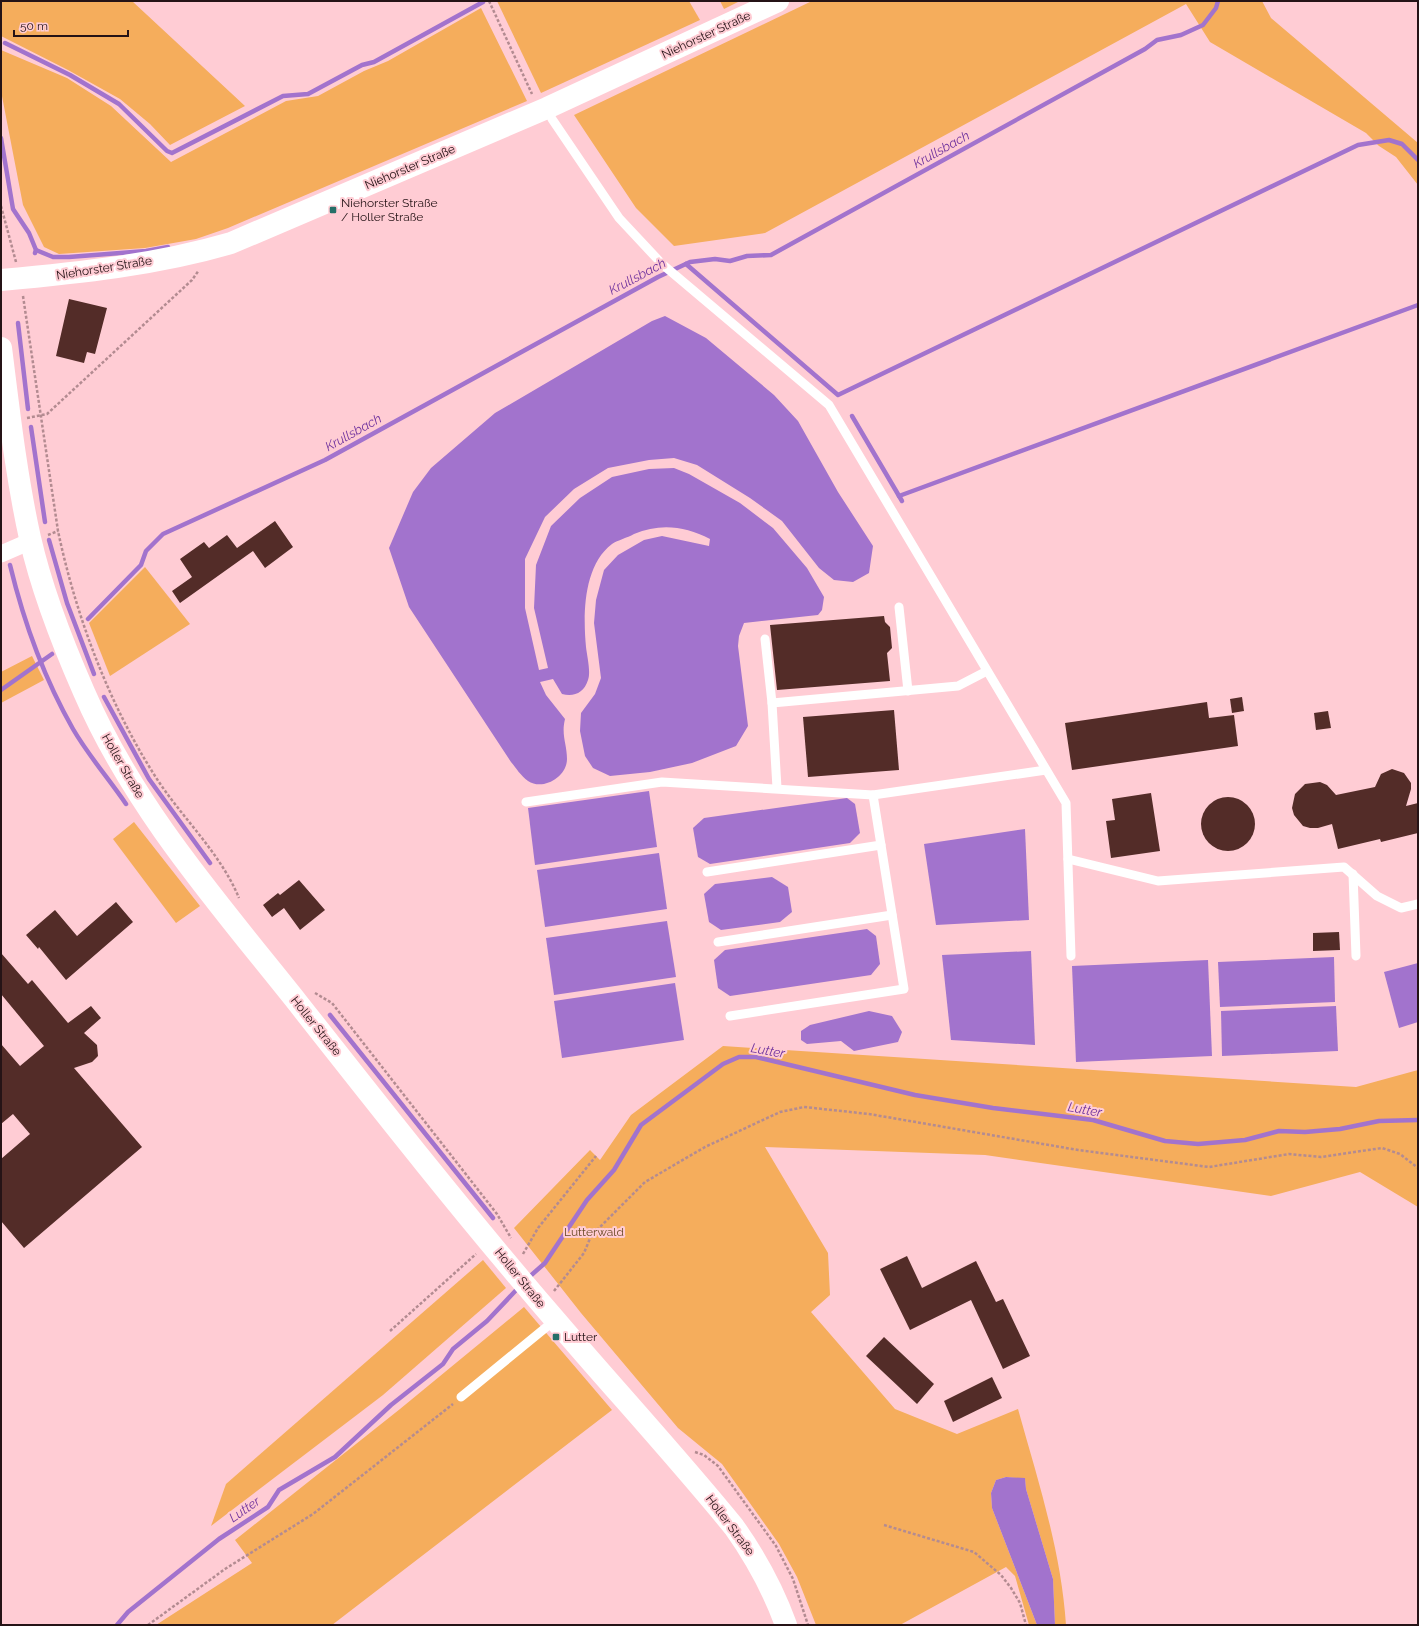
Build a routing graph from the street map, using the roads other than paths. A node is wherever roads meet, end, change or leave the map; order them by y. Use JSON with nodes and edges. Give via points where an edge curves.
{"nodes":[{"id":1,"x":778,"y":1,"type":"edge"},
{"id":2,"x":543,"y":110,"type":"junction"},
{"id":3,"x":10,"y":279,"type":"edge"},
{"id":4,"x":1,"y":348,"type":"edge"},
{"id":5,"x":31,"y":541,"type":"junction"},
{"id":6,"x":1,"y":554,"type":"edge"},
{"id":7,"x":899,"y":607,"type":"dead end"},
{"id":8,"x":765,"y":639,"type":"dead end"},
{"id":9,"x":987,"y":671,"type":"junction"},
{"id":10,"x":908,"y":691,"type":"junction"},
{"id":11,"x":772,"y":703,"type":"junction"},
{"id":12,"x":1046,"y":770,"type":"junction"},
{"id":13,"x":777,"y":788,"type":"junction"},
{"id":14,"x":873,"y":795,"type":"junction"},
{"id":15,"x":526,"y":802,"type":"dead end"},
{"id":16,"x":881,"y":845,"type":"junction"},
{"id":17,"x":1068,"y":859,"type":"junction"},
{"id":18,"x":707,"y":872,"type":"dead end"},
{"id":19,"x":1353,"y":874,"type":"junction"},
{"id":20,"x":1418,"y":904,"type":"edge"},
{"id":21,"x":892,"y":915,"type":"junction"},
{"id":22,"x":718,"y":942,"type":"dead end"},
{"id":23,"x":1071,"y":956,"type":"dead end"},
{"id":24,"x":1356,"y":956,"type":"dead end"},
{"id":25,"x":730,"y":1016,"type":"dead end"},
{"id":26,"x":555,"y":1320,"type":"junction"},
{"id":27,"x":461,"y":1397,"type":"road end"},
{"id":28,"x":786,"y":1625,"type":"edge"}],
"edges":[{"from":1,"to":2,"type":"street","name":"Niehorster Straße"},
{"from":2,"to":3,"type":"street","name":"Niehorster Straße","via":[[230,243],[197,253],[46,277]]},
{"from":2,"to":9,"type":"lane","via":[[552,119],[619,218],[662,264],[829,405]]},
{"from":4,"to":5,"type":"street","name":"Holler Straße","via":[[20,485]]},
{"from":5,"to":6,"type":"street"},
{"from":5,"to":26,"type":"street","name":"Holler Straße","via":[[46,595],[84,693],[117,758],[152,815],[230,918],[490,1242],[520,1258],[545,1294]]},
{"from":7,"to":10,"type":"lane"},
{"from":8,"to":11,"type":"lane"},
{"from":9,"to":10,"type":"lane","via":[[958,686]]},
{"from":9,"to":12,"type":"lane"},
{"from":10,"to":11,"type":"lane"},
{"from":11,"to":13,"type":"lane"},
{"from":12,"to":14,"type":"lane"},
{"from":12,"to":17,"type":"lane","via":[[1066,803]]},
{"from":13,"to":14,"type":"lane"},
{"from":13,"to":15,"type":"lane","via":[[662,782]]},
{"from":14,"to":16,"type":"lane"},
{"from":16,"to":18,"type":"lane"},
{"from":16,"to":21,"type":"lane"},
{"from":17,"to":19,"type":"lane","via":[[1158,881],[1344,867]]},
{"from":17,"to":23,"type":"lane"},
{"from":19,"to":20,"type":"lane","via":[[1377,896],[1401,908]]},
{"from":19,"to":24,"type":"lane"},
{"from":21,"to":22,"type":"lane"},
{"from":21,"to":25,"type":"lane","via":[[904,989]]},
{"from":26,"to":27,"type":"lane"},
{"from":26,"to":28,"type":"street","name":"Holler Straße","via":[[734,1527],[756,1559],[775,1595]]}]}
